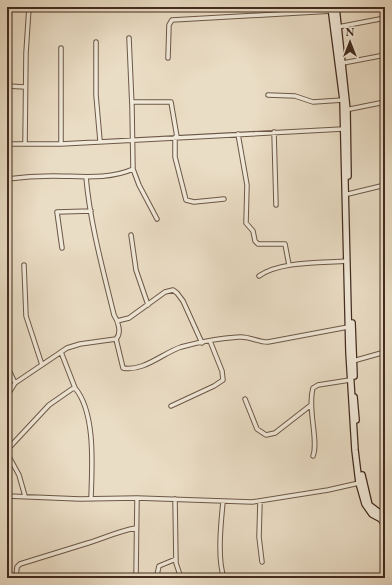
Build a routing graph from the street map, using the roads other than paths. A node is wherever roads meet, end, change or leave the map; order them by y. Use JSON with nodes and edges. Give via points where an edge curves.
{"nodes":[{"id":1,"x":29,"y":7,"type":"edge"},
{"id":2,"x":334,"y":9,"type":"edge"},
{"id":3,"x":385,"y":18,"type":"edge"},
{"id":4,"x":338,"y":27,"type":"junction"},
{"id":5,"x":129,"y":38,"type":"dead end"},
{"id":6,"x":96,"y":42,"type":"dead end"},
{"id":7,"x":61,"y":48,"type":"dead end"},
{"id":8,"x":385,"y":55,"type":"edge"},
{"id":9,"x":168,"y":58,"type":"dead end"},
{"id":10,"x":343,"y":63,"type":"junction"},
{"id":11,"x":7,"y":86,"type":"edge"},
{"id":12,"x":25,"y":87,"type":"junction"},
{"id":13,"x":268,"y":95,"type":"dead end"},
{"id":14,"x":343,"y":100,"type":"junction"},
{"id":15,"x":132,"y":102,"type":"junction"},
{"id":16,"x":385,"y":102,"type":"edge"},
{"id":17,"x":345,"y":110,"type":"junction"},
{"id":18,"x":343,"y":129,"type":"junction"},
{"id":19,"x":274,"y":132,"type":"junction"},
{"id":20,"x":238,"y":134,"type":"junction"},
{"id":21,"x":176,"y":137,"type":"junction"},
{"id":22,"x":132,"y":139,"type":"junction"},
{"id":23,"x":100,"y":141,"type":"junction"},
{"id":24,"x":7,"y":144,"type":"edge"},
{"id":25,"x":25,"y":144,"type":"junction"},
{"id":26,"x":61,"y":144,"type":"junction"},
{"id":27,"x":133,"y":169,"type":"junction"},
{"id":28,"x":86,"y":177,"type":"junction"},
{"id":29,"x":7,"y":178,"type":"edge"},
{"id":30,"x":385,"y":186,"type":"edge"},
{"id":31,"x":347,"y":197,"type":"junction"},
{"id":32,"x":224,"y":199,"type":"dead end"},
{"id":33,"x":276,"y":206,"type":"dead end"},
{"id":34,"x":91,"y":210,"type":"junction"},
{"id":35,"x":157,"y":219,"type":"dead end"},
{"id":36,"x":131,"y":235,"type":"dead end"},
{"id":37,"x":62,"y":248,"type":"dead end"},
{"id":38,"x":347,"y":261,"type":"junction"},
{"id":39,"x":24,"y":265,"type":"dead end"},
{"id":40,"x":289,"y":265,"type":"junction"},
{"id":41,"x":259,"y":276,"type":"dead end"},
{"id":42,"x":148,"y":305,"type":"junction"},
{"id":43,"x":117,"y":321,"type":"junction"},
{"id":44,"x":348,"y":327,"type":"junction"},
{"id":45,"x":116,"y":339,"type":"junction"},
{"id":46,"x":210,"y":341,"type":"junction"},
{"id":47,"x":202,"y":343,"type":"junction"},
{"id":48,"x":61,"y":352,"type":"junction"},
{"id":49,"x":385,"y":352,"type":"edge"},
{"id":50,"x":353,"y":361,"type":"junction"},
{"id":51,"x":44,"y":364,"type":"junction"},
{"id":52,"x":7,"y":366,"type":"edge"},
{"id":53,"x":350,"y":380,"type":"junction"},
{"id":54,"x":15,"y":383,"type":"junction"},
{"id":55,"x":75,"y":388,"type":"junction"},
{"id":56,"x":7,"y":396,"type":"edge"},
{"id":57,"x":245,"y":399,"type":"dead end"},
{"id":58,"x":312,"y":405,"type":"junction"},
{"id":59,"x":171,"y":406,"type":"dead end"},
{"id":60,"x":7,"y":450,"type":"edge"},
{"id":61,"x":7,"y":453,"type":"edge"},
{"id":62,"x":313,"y":456,"type":"dead end"},
{"id":63,"x":359,"y":483,"type":"junction"},
{"id":64,"x":7,"y":496,"type":"edge"},
{"id":65,"x":25,"y":496,"type":"junction"},
{"id":66,"x":91,"y":498,"type":"junction"},
{"id":67,"x":137,"y":498,"type":"junction"},
{"id":68,"x":175,"y":499,"type":"junction"},
{"id":69,"x":260,"y":501,"type":"junction"},
{"id":70,"x":223,"y":502,"type":"junction"},
{"id":71,"x":385,"y":519,"type":"edge"},
{"id":72,"x":136,"y":528,"type":"junction"},
{"id":73,"x":176,"y":559,"type":"junction"},
{"id":74,"x":262,"y":562,"type":"dead end"},
{"id":75,"x":157,"y":575,"type":"dead end"},
{"id":76,"x":16,"y":578,"type":"edge"},
{"id":77,"x":136,"y":578,"type":"edge"},
{"id":78,"x":181,"y":578,"type":"edge"},
{"id":79,"x":224,"y":578,"type":"edge"}],
"edges":[{"from":1,"to":12,"type":"street"},
{"from":2,"to":4,"type":"main road"},
{"from":2,"to":9,"type":"street","via":[[172,20],[169,24]]},
{"from":2,"to":14,"type":"main road"},
{"from":3,"to":4,"type":"street"},
{"from":4,"to":10,"type":"main road"},
{"from":5,"to":15,"type":"street"},
{"from":6,"to":23,"type":"street","via":[[96,95]]},
{"from":7,"to":26,"type":"street"},
{"from":8,"to":10,"type":"street"},
{"from":10,"to":17,"type":"main road"},
{"from":11,"to":12,"type":"street"},
{"from":12,"to":25,"type":"street"},
{"from":13,"to":14,"type":"street","via":[[295,96],[313,102]]},
{"from":14,"to":17,"type":"main road"},
{"from":15,"to":21,"type":"street","via":[[171,102]]},
{"from":15,"to":22,"type":"street"},
{"from":16,"to":17,"type":"street"},
{"from":17,"to":18,"type":"main road"},
{"from":17,"to":31,"type":"main road"},
{"from":18,"to":19,"type":"street"},
{"from":18,"to":31,"type":"main road"},
{"from":19,"to":20,"type":"street"},
{"from":19,"to":33,"type":"street"},
{"from":20,"to":21,"type":"street"},
{"from":20,"to":40,"type":"street","via":[[247,184],[246,223],[258,244],[285,244]]},
{"from":21,"to":22,"type":"street"},
{"from":21,"to":32,"type":"street","via":[[175,157],[186,200],[194,202]]},
{"from":22,"to":23,"type":"street"},
{"from":22,"to":27,"type":"street"},
{"from":23,"to":26,"type":"street"},
{"from":24,"to":25,"type":"street"},
{"from":25,"to":26,"type":"street"},
{"from":27,"to":28,"type":"street"},
{"from":27,"to":35,"type":"street","via":[[138,185]]},
{"from":28,"to":29,"type":"street"},
{"from":28,"to":34,"type":"street"},
{"from":30,"to":31,"type":"street"},
{"from":31,"to":38,"type":"main road"},
{"from":31,"to":50,"type":"main road"},
{"from":34,"to":37,"type":"street","via":[[57,212]]},
{"from":34,"to":43,"type":"street"},
{"from":36,"to":42,"type":"street","via":[[136,270]]},
{"from":38,"to":40,"type":"street"},
{"from":38,"to":44,"type":"main road"},
{"from":39,"to":51,"type":"street","via":[[26,312]]},
{"from":40,"to":41,"type":"street"},
{"from":42,"to":43,"type":"street","via":[[129,318]]},
{"from":42,"to":47,"type":"street","via":[[165,292],[175,291],[183,301]]},
{"from":43,"to":45,"type":"street","via":[[119,334]]},
{"from":44,"to":46,"type":"street","via":[[268,342],[245,337]]},
{"from":44,"to":53,"type":"main road"},
{"from":45,"to":47,"type":"street","via":[[122,367],[125,369],[143,365],[179,348]]},
{"from":45,"to":48,"type":"street","via":[[77,345]]},
{"from":46,"to":47,"type":"street"},
{"from":46,"to":59,"type":"street","via":[[223,380]]},
{"from":48,"to":51,"type":"street"},
{"from":48,"to":55,"type":"street"},
{"from":49,"to":50,"type":"street"},
{"from":50,"to":71,"type":"main road","via":[[355,416],[362,477],[369,505]]},
{"from":51,"to":54,"type":"street"},
{"from":52,"to":54,"type":"street"},
{"from":53,"to":58,"type":"street","via":[[314,387]]},
{"from":53,"to":63,"type":"main road"},
{"from":54,"to":56,"type":"street"},
{"from":55,"to":60,"type":"street","via":[[49,405]]},
{"from":55,"to":66,"type":"street","via":[[85,406],[89,423]]},
{"from":57,"to":58,"type":"street","via":[[257,429],[266,435],[275,433]]},
{"from":58,"to":62,"type":"street"},
{"from":61,"to":65,"type":"street","via":[[20,475]]},
{"from":63,"to":69,"type":"street"},
{"from":63,"to":71,"type":"main road","via":[[367,508],[377,518]]},
{"from":64,"to":65,"type":"street"},
{"from":65,"to":66,"type":"street"},
{"from":66,"to":67,"type":"street"},
{"from":67,"to":68,"type":"street"},
{"from":67,"to":72,"type":"street"},
{"from":68,"to":70,"type":"street"},
{"from":68,"to":73,"type":"street"},
{"from":69,"to":70,"type":"street"},
{"from":69,"to":74,"type":"street","via":[[259,537]]},
{"from":70,"to":79,"type":"street","via":[[220,524]]},
{"from":72,"to":76,"type":"street","via":[[20,564],[17,567]]},
{"from":72,"to":77,"type":"street"},
{"from":73,"to":75,"type":"street","via":[[159,566]]},
{"from":73,"to":78,"type":"street"}]}
